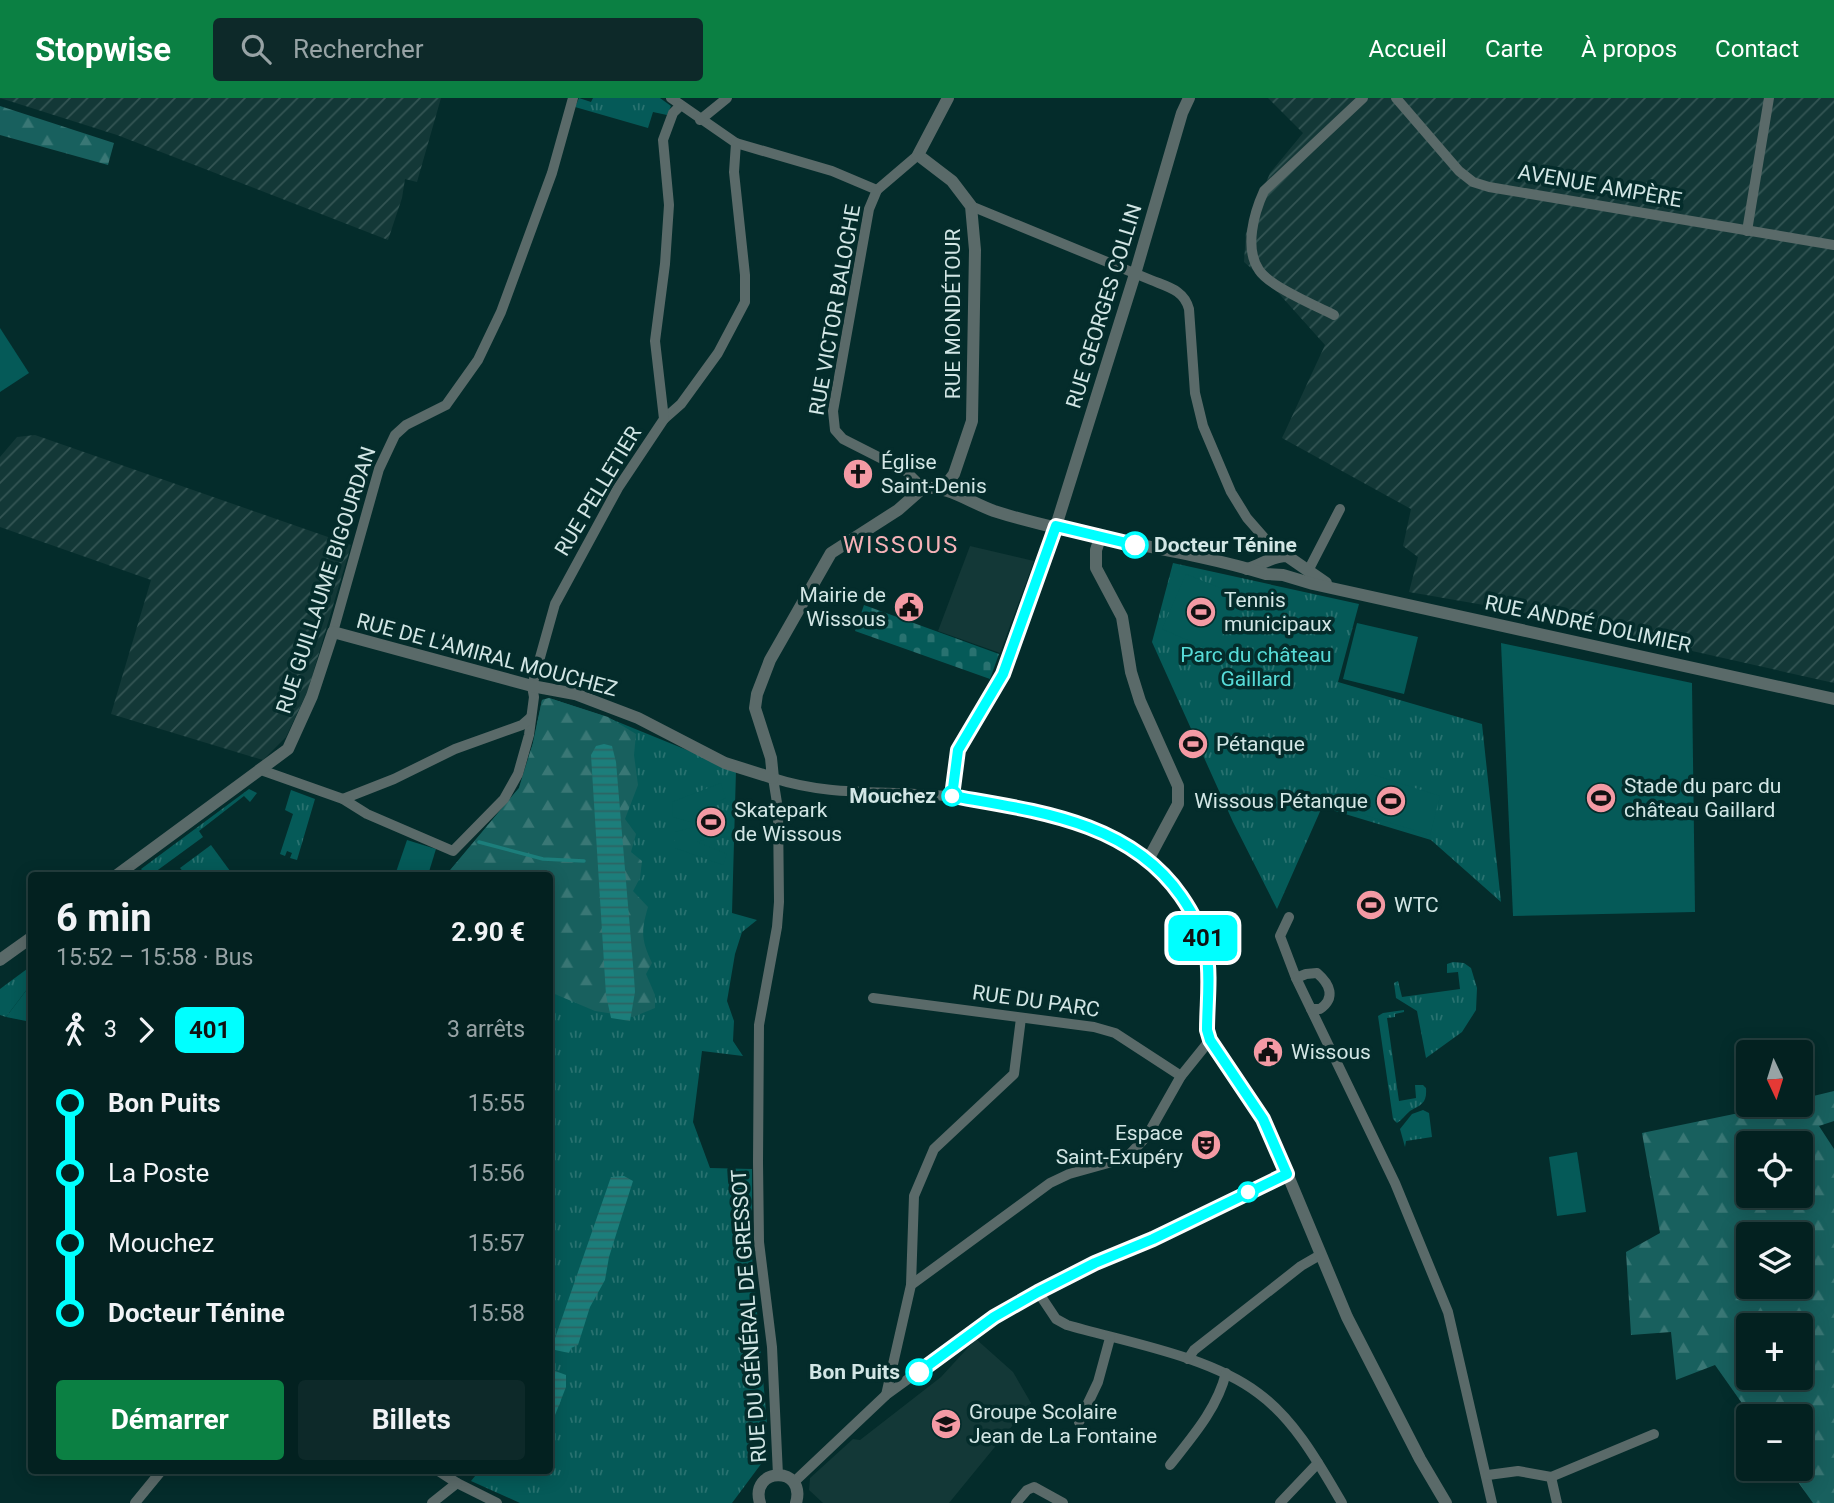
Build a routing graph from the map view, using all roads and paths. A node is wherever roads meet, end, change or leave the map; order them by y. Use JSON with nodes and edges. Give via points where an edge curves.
{"nodes":[{"id":1,"x":573,"y":98,"type":"edge"},
{"id":2,"x":727,"y":98,"type":"edge"},
{"id":3,"x":948,"y":98,"type":"edge"},
{"id":4,"x":1189,"y":98,"type":"edge"},
{"id":5,"x":1363,"y":98,"type":"edge"},
{"id":6,"x":1396,"y":98,"type":"edge"},
{"id":7,"x":1769,"y":98,"type":"edge"},
{"id":8,"x":675,"y":102,"type":"edge"},
{"id":9,"x":700,"y":120,"type":"junction"},
{"id":10,"x":736,"y":143,"type":"junction"},
{"id":11,"x":918,"y":155,"type":"junction"},
{"id":12,"x":877,"y":190,"type":"junction"},
{"id":13,"x":971,"y":206,"type":"junction"},
{"id":14,"x":1746,"y":231,"type":"junction"},
{"id":15,"x":1834,"y":245,"type":"edge"},
{"id":16,"x":1135,"y":274,"type":"junction"},
{"id":17,"x":1334,"y":315,"type":"dead end"},
{"id":18,"x":664,"y":419,"type":"junction"},
{"id":19,"x":923,"y":488,"type":"junction"},
{"id":20,"x":942,"y":490,"type":"junction"},
{"id":21,"x":1340,"y":509,"type":"dead end"},
{"id":22,"x":1056,"y":526,"type":"junction"},
{"id":23,"x":1100,"y":538,"type":"junction"},
{"id":24,"x":1272,"y":558,"type":"junction"},
{"id":25,"x":1247,"y":569,"type":"junction"},
{"id":26,"x":1308,"y":571,"type":"junction"},
{"id":27,"x":1296,"y":578,"type":"junction"},
{"id":28,"x":1333,"y":587,"type":"junction"},
{"id":29,"x":332,"y":632,"type":"junction"},
{"id":30,"x":532,"y":686,"type":"junction"},
{"id":31,"x":1834,"y":699,"type":"edge"},
{"id":32,"x":530,"y":718,"type":"junction"},
{"id":33,"x":261,"y":770,"type":"junction"},
{"id":34,"x":774,"y":778,"type":"junction"},
{"id":35,"x":952,"y":796,"type":"junction"},
{"id":36,"x":343,"y":799,"type":"junction"},
{"id":37,"x":1148,"y":859,"type":"junction"},
{"id":38,"x":121,"y":872,"type":"edge"},
{"id":39,"x":1289,"y":917,"type":"dead end"},
{"id":40,"x":28,"y":940,"type":"edge"},
{"id":41,"x":0,"y":960,"type":"edge"},
{"id":42,"x":1296,"y":978,"type":"junction"},
{"id":43,"x":873,"y":998,"type":"dead end"},
{"id":44,"x":1311,"y":1009,"type":"junction"},
{"id":45,"x":1021,"y":1018,"type":"junction"},
{"id":46,"x":1210,"y":1040,"type":"junction"},
{"id":47,"x":1181,"y":1076,"type":"junction"},
{"id":48,"x":1287,"y":1174,"type":"junction"},
{"id":49,"x":1320,"y":1255,"type":"junction"},
{"id":50,"x":911,"y":1284,"type":"junction"},
{"id":51,"x":1038,"y":1292,"type":"junction"},
{"id":52,"x":1110,"y":1338,"type":"junction"},
{"id":53,"x":1188,"y":1359,"type":"junction"},
{"id":54,"x":1226,"y":1373,"type":"junction"},
{"id":55,"x":886,"y":1395,"type":"junction"},
{"id":56,"x":1079,"y":1422,"type":"dead end"},
{"id":57,"x":1654,"y":1434,"type":"dead end"},
{"id":58,"x":1318,"y":1463,"type":"junction"},
{"id":59,"x":1170,"y":1465,"type":"dead end"},
{"id":60,"x":159,"y":1474,"type":"edge"},
{"id":61,"x":443,"y":1474,"type":"edge"},
{"id":62,"x":778,"y":1475,"type":"junction"},
{"id":63,"x":1488,"y":1475,"type":"junction"},
{"id":64,"x":1551,"y":1477,"type":"junction"},
{"id":65,"x":794,"y":1482,"type":"junction"},
{"id":66,"x":457,"y":1483,"type":"junction"},
{"id":67,"x":1490,"y":1490,"type":"junction"},
{"id":68,"x":757,"y":1502,"type":"edge"},
{"id":69,"x":800,"y":1502,"type":"edge"},
{"id":70,"x":135,"y":1503,"type":"edge"},
{"id":71,"x":432,"y":1503,"type":"edge"},
{"id":72,"x":497,"y":1503,"type":"edge"},
{"id":73,"x":1016,"y":1503,"type":"edge"},
{"id":74,"x":1063,"y":1503,"type":"edge"},
{"id":75,"x":1280,"y":1503,"type":"edge"},
{"id":76,"x":1342,"y":1503,"type":"edge"},
{"id":77,"x":1446,"y":1503,"type":"edge"},
{"id":78,"x":1485,"y":1503,"type":"edge"},
{"id":79,"x":1492,"y":1503,"type":"edge"},
{"id":80,"x":1557,"y":1503,"type":"edge"}],
"edges":[{"from":1,"to":29,"type":"street","name":"RUE GUILLAUME BIGOURDAN","via":[[552,173],[501,312],[478,360],[446,405],[395,435],[379,469]]},
{"from":2,"to":9,"type":"street"},
{"from":3,"to":11,"type":"street","name":"RUE VICTOR BALOCHE"},
{"from":4,"to":16,"type":"street","name":"RUE GEORGES COLLIN"},
{"from":5,"to":17,"type":"street","via":[[1264,191],[1253,224],[1252,244],[1259,271],[1270,282]]},
{"from":6,"to":14,"type":"street","name":"AVENUE AMPÈRE","via":[[1473,182]]},
{"from":7,"to":14,"type":"street"},
{"from":8,"to":9,"type":"street"},
{"from":8,"to":18,"type":"street","name":"RUE PELLETIER","via":[[663,140],[669,205],[655,341]]},
{"from":9,"to":10,"type":"street"},
{"from":10,"to":12,"type":"street","via":[[832,171]]},
{"from":10,"to":18,"type":"street","via":[[734,172],[745,302],[718,353],[681,404]]},
{"from":11,"to":12,"type":"street","name":"RUE VICTOR BALOCHE"},
{"from":11,"to":13,"type":"street","name":"RUE MONDÉTOUR","via":[[952,181]]},
{"from":12,"to":19,"type":"street","name":"RUE VICTOR BALOCHE","via":[[869,209],[842,359],[833,411],[835,430],[843,439],[906,471]]},
{"from":13,"to":16,"type":"street"},
{"from":13,"to":20,"type":"street","name":"RUE MONDÉTOUR","via":[[975,250],[972,421],[954,474]]},
{"from":14,"to":15,"type":"street","name":"AVENUE AMPÈRE"},
{"from":16,"to":22,"type":"street","name":"RUE GEORGES COLLIN"},
{"from":16,"to":24,"type":"street","via":[[1187,299],[1195,393],[1203,426],[1231,492],[1268,542]]},
{"from":18,"to":30,"type":"street","name":"RUE PELLETIER","via":[[618,488],[555,604]]},
{"from":19,"to":20,"type":"street","name":"RUE ANDRÉ DOLIMIER"},
{"from":19,"to":34,"type":"street","via":[[898,510],[831,553],[770,660],[755,708]]},
{"from":20,"to":22,"type":"street","name":"RUE ANDRÉ DOLIMIER","via":[[994,511]]},
{"from":21,"to":26,"type":"street"},
{"from":22,"to":23,"type":"street","name":"RUE ANDRÉ DOLIMIER"},
{"from":22,"to":35,"type":"street","via":[[1003,674],[958,750]]},
{"from":23,"to":25,"type":"street","name":"RUE ANDRÉ DOLIMIER"},
{"from":23,"to":37,"type":"street","via":[[1096,568],[1122,617],[1139,698],[1178,786],[1178,804]]},
{"from":24,"to":25,"type":"street"},
{"from":24,"to":26,"type":"street","name":"RUE ANDRÉ DOLIMIER","via":[[1287,556]]},
{"from":25,"to":27,"type":"street","name":"RUE ANDRÉ DOLIMIER"},
{"from":26,"to":27,"type":"street"},
{"from":26,"to":28,"type":"street","name":"RUE ANDRÉ DOLIMIER"},
{"from":27,"to":28,"type":"street","name":"RUE ANDRÉ DOLIMIER"},
{"from":28,"to":31,"type":"street","name":"RUE ANDRÉ DOLIMIER"},
{"from":29,"to":30,"type":"street","name":"RUE DE L'AMIRAL MOUCHEZ"},
{"from":29,"to":33,"type":"street","name":"RUE GUILLAUME BIGOURDAN","via":[[312,696],[288,749]]},
{"from":30,"to":32,"type":"street","name":"RUE PELLETIER"},
{"from":30,"to":34,"type":"street","name":"RUE DE L'AMIRAL MOUCHEZ","via":[[603,704],[725,763]]},
{"from":32,"to":36,"type":"street"},
{"from":32,"to":36,"type":"street","name":"RUE PELLETIER","via":[[514,782],[504,799],[453,851]]},
{"from":33,"to":36,"type":"street"},
{"from":33,"to":38,"type":"street","name":"RUE GUILLAUME BIGOURDAN"},
{"from":34,"to":35,"type":"street","name":"RUE DE L'AMIRAL MOUCHEZ","via":[[831,792]]},
{"from":34,"to":62,"type":"street","name":"RUE DU GÉNÉRAL DE GRESSOT","via":[[779,902],[759,1025],[758,1242],[772,1347]]},
{"from":35,"to":37,"type":"street","name":"RUE DE L'AMIRAL MOUCHEZ","via":[[1069,819],[1097,829]]},
{"from":37,"to":46,"type":"street","via":[[1177,890],[1202,936]]},
{"from":39,"to":42,"type":"street","via":[[1280,936]]},
{"from":40,"to":41,"type":"street"},
{"from":42,"to":44,"type":"street"},
{"from":42,"to":44,"type":"street","via":[[1317,972],[1329,986],[1327,1004]]},
{"from":43,"to":45,"type":"street","name":"RUE DU PARC"},
{"from":44,"to":63,"type":"street","via":[[1384,1157],[1448,1312]]},
{"from":45,"to":47,"type":"street","name":"RUE DU PARC","via":[[1115,1034]]},
{"from":45,"to":50,"type":"street","via":[[1014,1074],[934,1149],[914,1196]]},
{"from":46,"to":47,"type":"street"},
{"from":46,"to":48,"type":"street","via":[[1263,1119]]},
{"from":47,"to":50,"type":"street","via":[[1147,1136],[1130,1154],[1050,1182]]},
{"from":48,"to":49,"type":"street"},
{"from":48,"to":51,"type":"street"},
{"from":49,"to":53,"type":"street"},
{"from":49,"to":77,"type":"street","via":[[1364,1353]]},
{"from":50,"to":55,"type":"street"},
{"from":51,"to":52,"type":"street","via":[[1056,1319]]},
{"from":51,"to":55,"type":"street","via":[[994,1317]]},
{"from":52,"to":53,"type":"street"},
{"from":52,"to":56,"type":"street","via":[[1098,1382]]},
{"from":53,"to":54,"type":"street"},
{"from":54,"to":58,"type":"street","via":[[1281,1413]]},
{"from":54,"to":59,"type":"street","via":[[1215,1404]]},
{"from":55,"to":65,"type":"street"},
{"from":57,"to":64,"type":"street"},
{"from":58,"to":75,"type":"street"},
{"from":58,"to":76,"type":"street"},
{"from":60,"to":70,"type":"street"},
{"from":61,"to":66,"type":"street"},
{"from":62,"to":65,"type":"street"},
{"from":62,"to":68,"type":"street","via":[[762,1483]]},
{"from":63,"to":64,"type":"street","via":[[1518,1471]]},
{"from":63,"to":67,"type":"street"},
{"from":64,"to":80,"type":"street"},
{"from":65,"to":69,"type":"street"},
{"from":66,"to":71,"type":"street"},
{"from":66,"to":72,"type":"street"},
{"from":67,"to":78,"type":"street"},
{"from":67,"to":79,"type":"street"},
{"from":73,"to":74,"type":"street","via":[[1034,1487]]}]}
